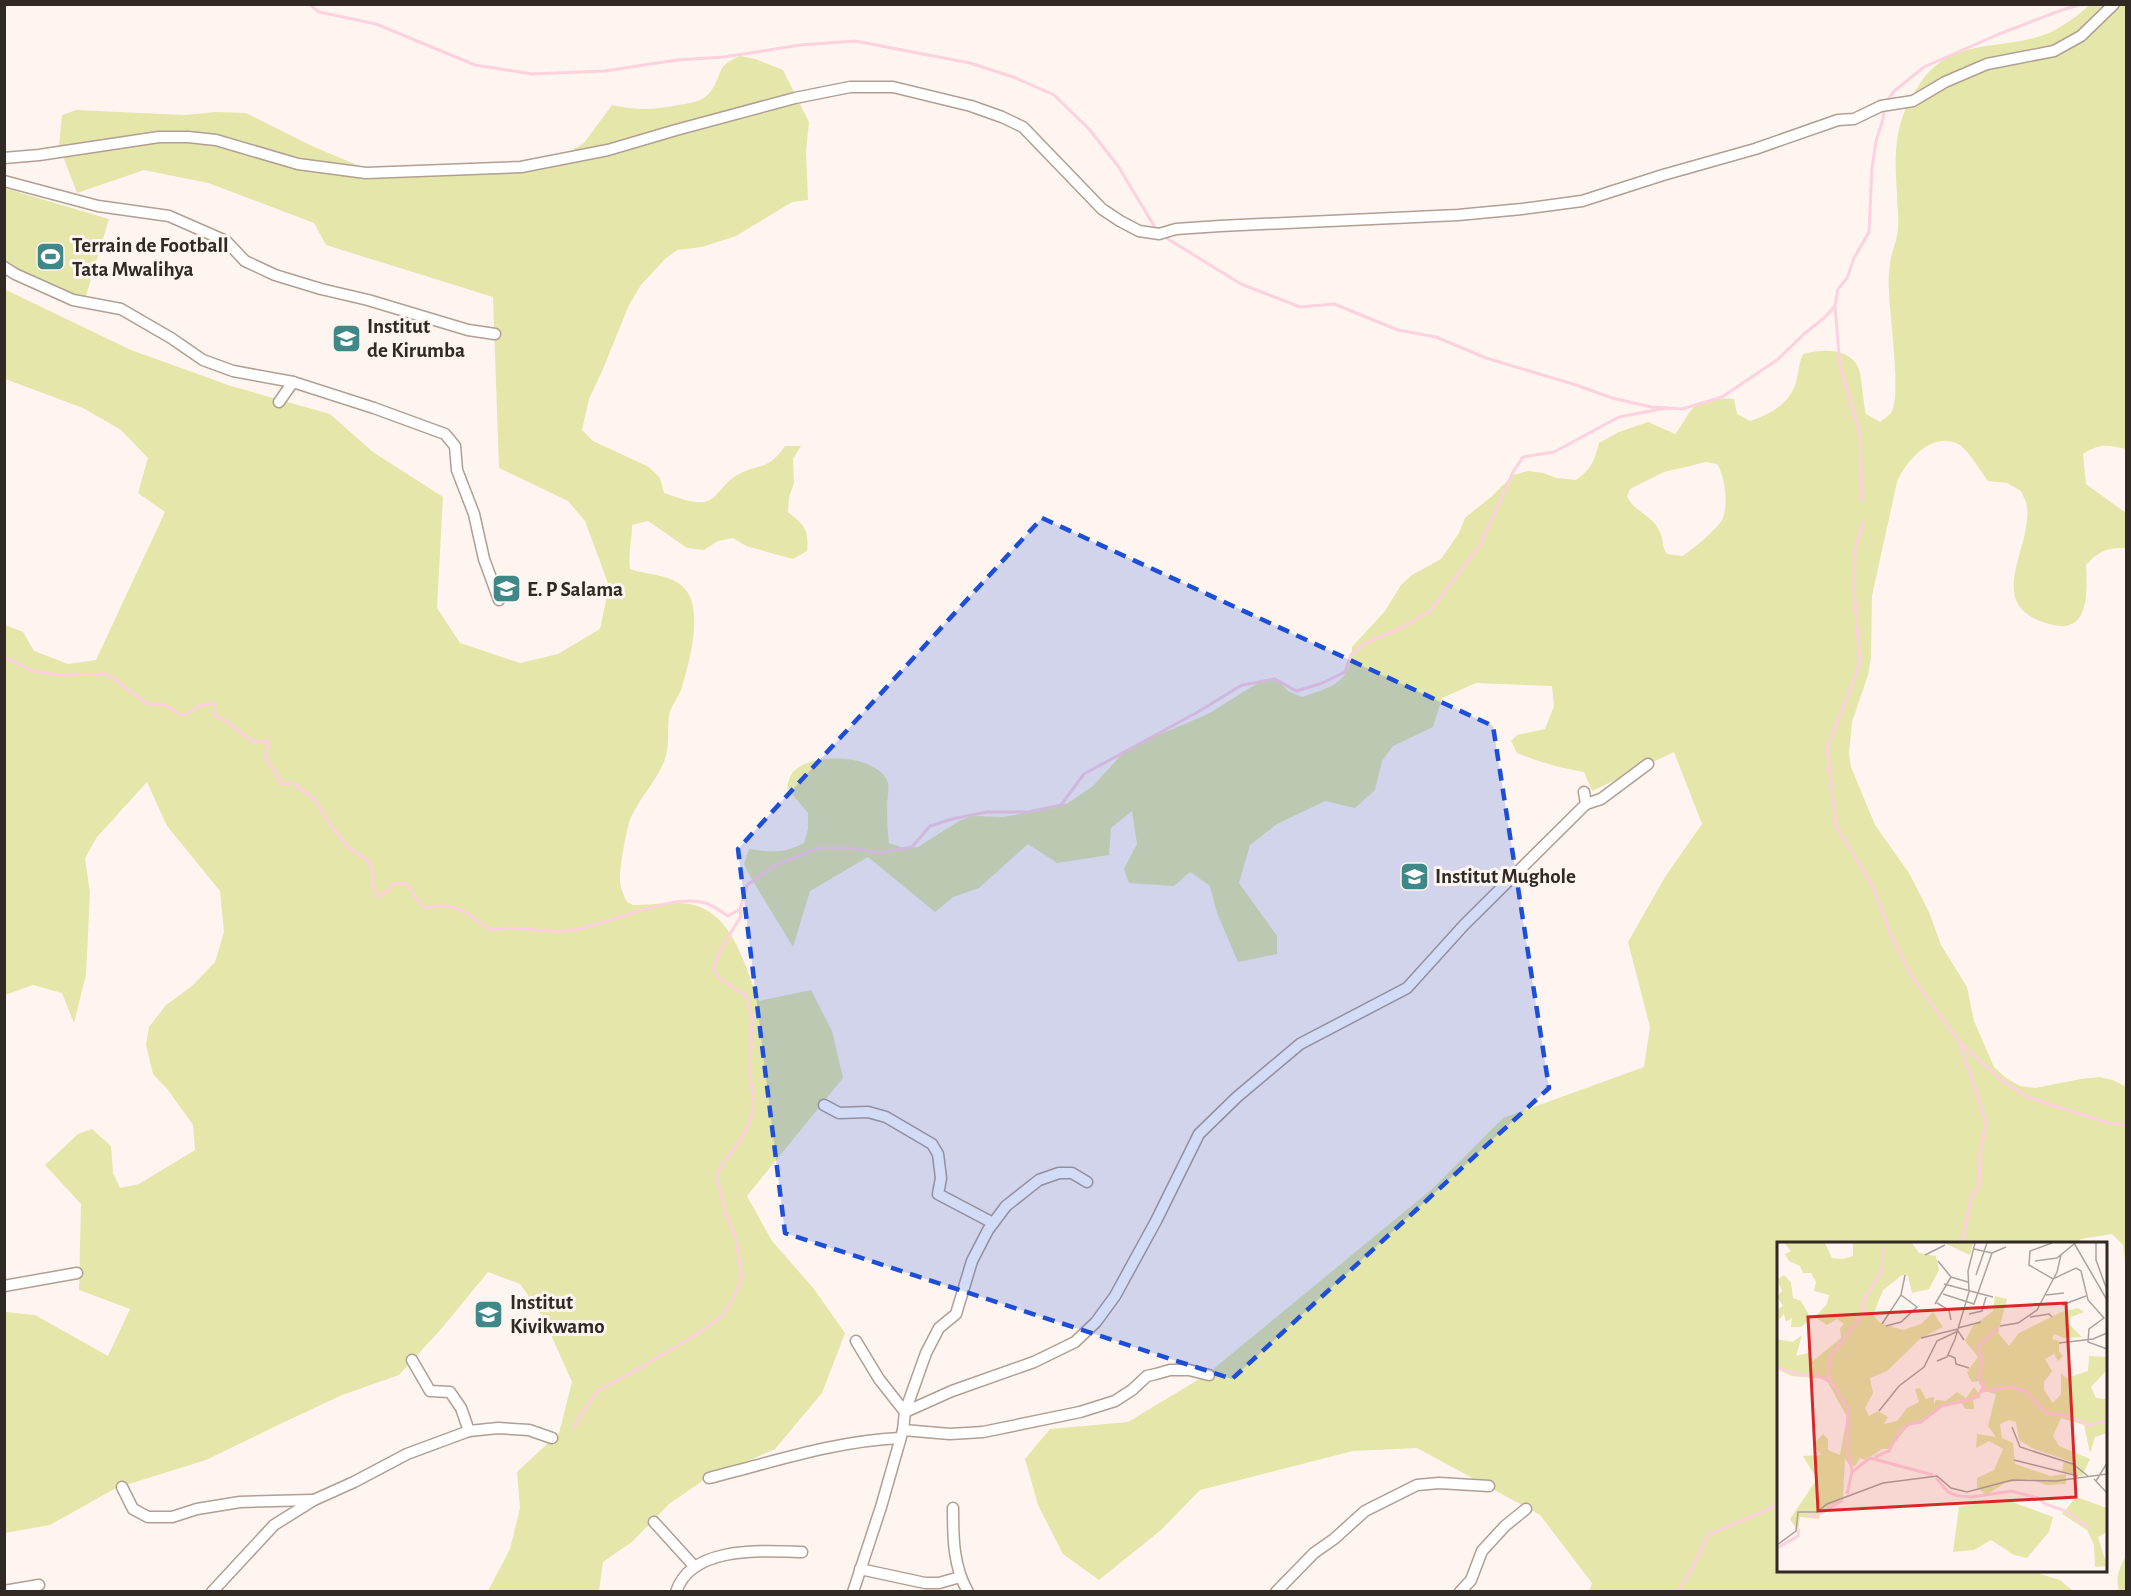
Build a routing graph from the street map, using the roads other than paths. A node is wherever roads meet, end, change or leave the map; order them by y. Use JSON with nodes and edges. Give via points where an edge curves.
{"nodes":[{"id":1,"x":2114,"y":4,"type":"edge"},
{"id":2,"x":4,"y":158,"type":"edge"},
{"id":3,"x":4,"y":181,"type":"edge"},
{"id":4,"x":4,"y":267,"type":"edge"},
{"id":5,"x":495,"y":334,"type":"dead end"},
{"id":6,"x":293,"y":382,"type":"junction"},
{"id":7,"x":279,"y":402,"type":"dead end"},
{"id":8,"x":499,"y":600,"type":"dead end"},
{"id":9,"x":1648,"y":764,"type":"dead end"},
{"id":10,"x":824,"y":1105,"type":"dead end"},
{"id":11,"x":1087,"y":1182,"type":"dead end"},
{"id":12,"x":993,"y":1223,"type":"junction"},
{"id":13,"x":77,"y":1273,"type":"dead end"},
{"id":14,"x":4,"y":1286,"type":"edge"},
{"id":15,"x":856,"y":1341,"type":"dead end"},
{"id":16,"x":412,"y":1360,"type":"dead end"},
{"id":17,"x":1209,"y":1375,"type":"dead end"},
{"id":18,"x":905,"y":1412,"type":"junction"},
{"id":19,"x":470,"y":1431,"type":"junction"},
{"id":20,"x":901,"y":1434,"type":"junction"},
{"id":21,"x":552,"y":1438,"type":"dead end"},
{"id":22,"x":709,"y":1478,"type":"dead end"},
{"id":23,"x":1489,"y":1486,"type":"dead end"},
{"id":24,"x":122,"y":1488,"type":"dead end"},
{"id":25,"x":314,"y":1500,"type":"junction"},
{"id":26,"x":953,"y":1508,"type":"dead end"},
{"id":27,"x":1526,"y":1509,"type":"dead end"},
{"id":28,"x":654,"y":1522,"type":"dead end"},
{"id":29,"x":802,"y":1552,"type":"dead end"},
{"id":30,"x":694,"y":1566,"type":"junction"},
{"id":31,"x":860,"y":1569,"type":"junction"},
{"id":32,"x":960,"y":1577,"type":"junction"},
{"id":33,"x":39,"y":1585,"type":"dead end"},
{"id":34,"x":4,"y":1591,"type":"edge"},
{"id":35,"x":212,"y":1592,"type":"edge"},
{"id":36,"x":676,"y":1592,"type":"edge"},
{"id":37,"x":853,"y":1592,"type":"edge"},
{"id":38,"x":968,"y":1592,"type":"edge"},
{"id":39,"x":1276,"y":1592,"type":"edge"},
{"id":40,"x":1460,"y":1592,"type":"edge"}],
"edges":[{"from":1,"to":2,"type":"street","via":[[2081,36],[2054,51],[1987,64],[1913,101],[1884,106],[1854,120],[1838,120],[1582,201],[1458,215],[1267,223],[1176,229],[1159,234],[1139,231],[1102,209],[1023,127],[971,106],[893,87],[850,87],[795,98],[608,150],[521,167],[366,173],[298,164],[216,140],[188,137],[159,137]]},
{"from":3,"to":5,"type":"street","via":[[98,206],[169,216],[226,241],[245,261],[275,274],[321,290]]},
{"from":4,"to":6,"type":"street","via":[[73,300],[121,309],[203,360],[233,371]]},
{"from":6,"to":7,"type":"street"},
{"from":6,"to":8,"type":"street","via":[[445,434],[455,446],[457,470]]},
{"from":9,"to":18,"type":"street","via":[[1601,800],[1585,798],[1407,988],[1300,1044],[1199,1134],[1115,1296],[1075,1342]]},
{"from":10,"to":12,"type":"street","via":[[839,1113],[868,1112],[886,1117],[932,1144],[938,1154],[941,1178],[938,1194]]},
{"from":11,"to":12,"type":"street","via":[[1072,1173],[1039,1180],[1006,1206]]},
{"from":12,"to":18,"type":"street","via":[[972,1261],[956,1314],[939,1328],[926,1353]]},
{"from":13,"to":14,"type":"street"},
{"from":15,"to":18,"type":"street"},
{"from":16,"to":19,"type":"street","via":[[430,1391],[450,1392]]},
{"from":17,"to":20,"type":"street","via":[[1189,1370],[1147,1376],[1115,1401],[983,1432]]},
{"from":18,"to":20,"type":"street"},
{"from":19,"to":21,"type":"street","via":[[529,1430]]},
{"from":19,"to":25,"type":"street","via":[[407,1454]]},
{"from":20,"to":22,"type":"street","via":[[821,1448]]},
{"from":20,"to":31,"type":"street"},
{"from":23,"to":39,"type":"street","via":[[1417,1485],[1365,1511],[1314,1553]]},
{"from":24,"to":25,"type":"street","via":[[133,1509],[148,1517],[172,1517],[240,1502]]},
{"from":25,"to":35,"type":"street","via":[[274,1525]]},
{"from":26,"to":32,"type":"street"},
{"from":27,"to":40,"type":"street","via":[[1482,1551],[1471,1580]]},
{"from":28,"to":30,"type":"street"},
{"from":29,"to":30,"type":"street","via":[[736,1554]]},
{"from":30,"to":36,"type":"street"},
{"from":31,"to":32,"type":"street","via":[[925,1583]]},
{"from":31,"to":37,"type":"street"},
{"from":32,"to":38,"type":"street"},
{"from":33,"to":34,"type":"street"}]}
